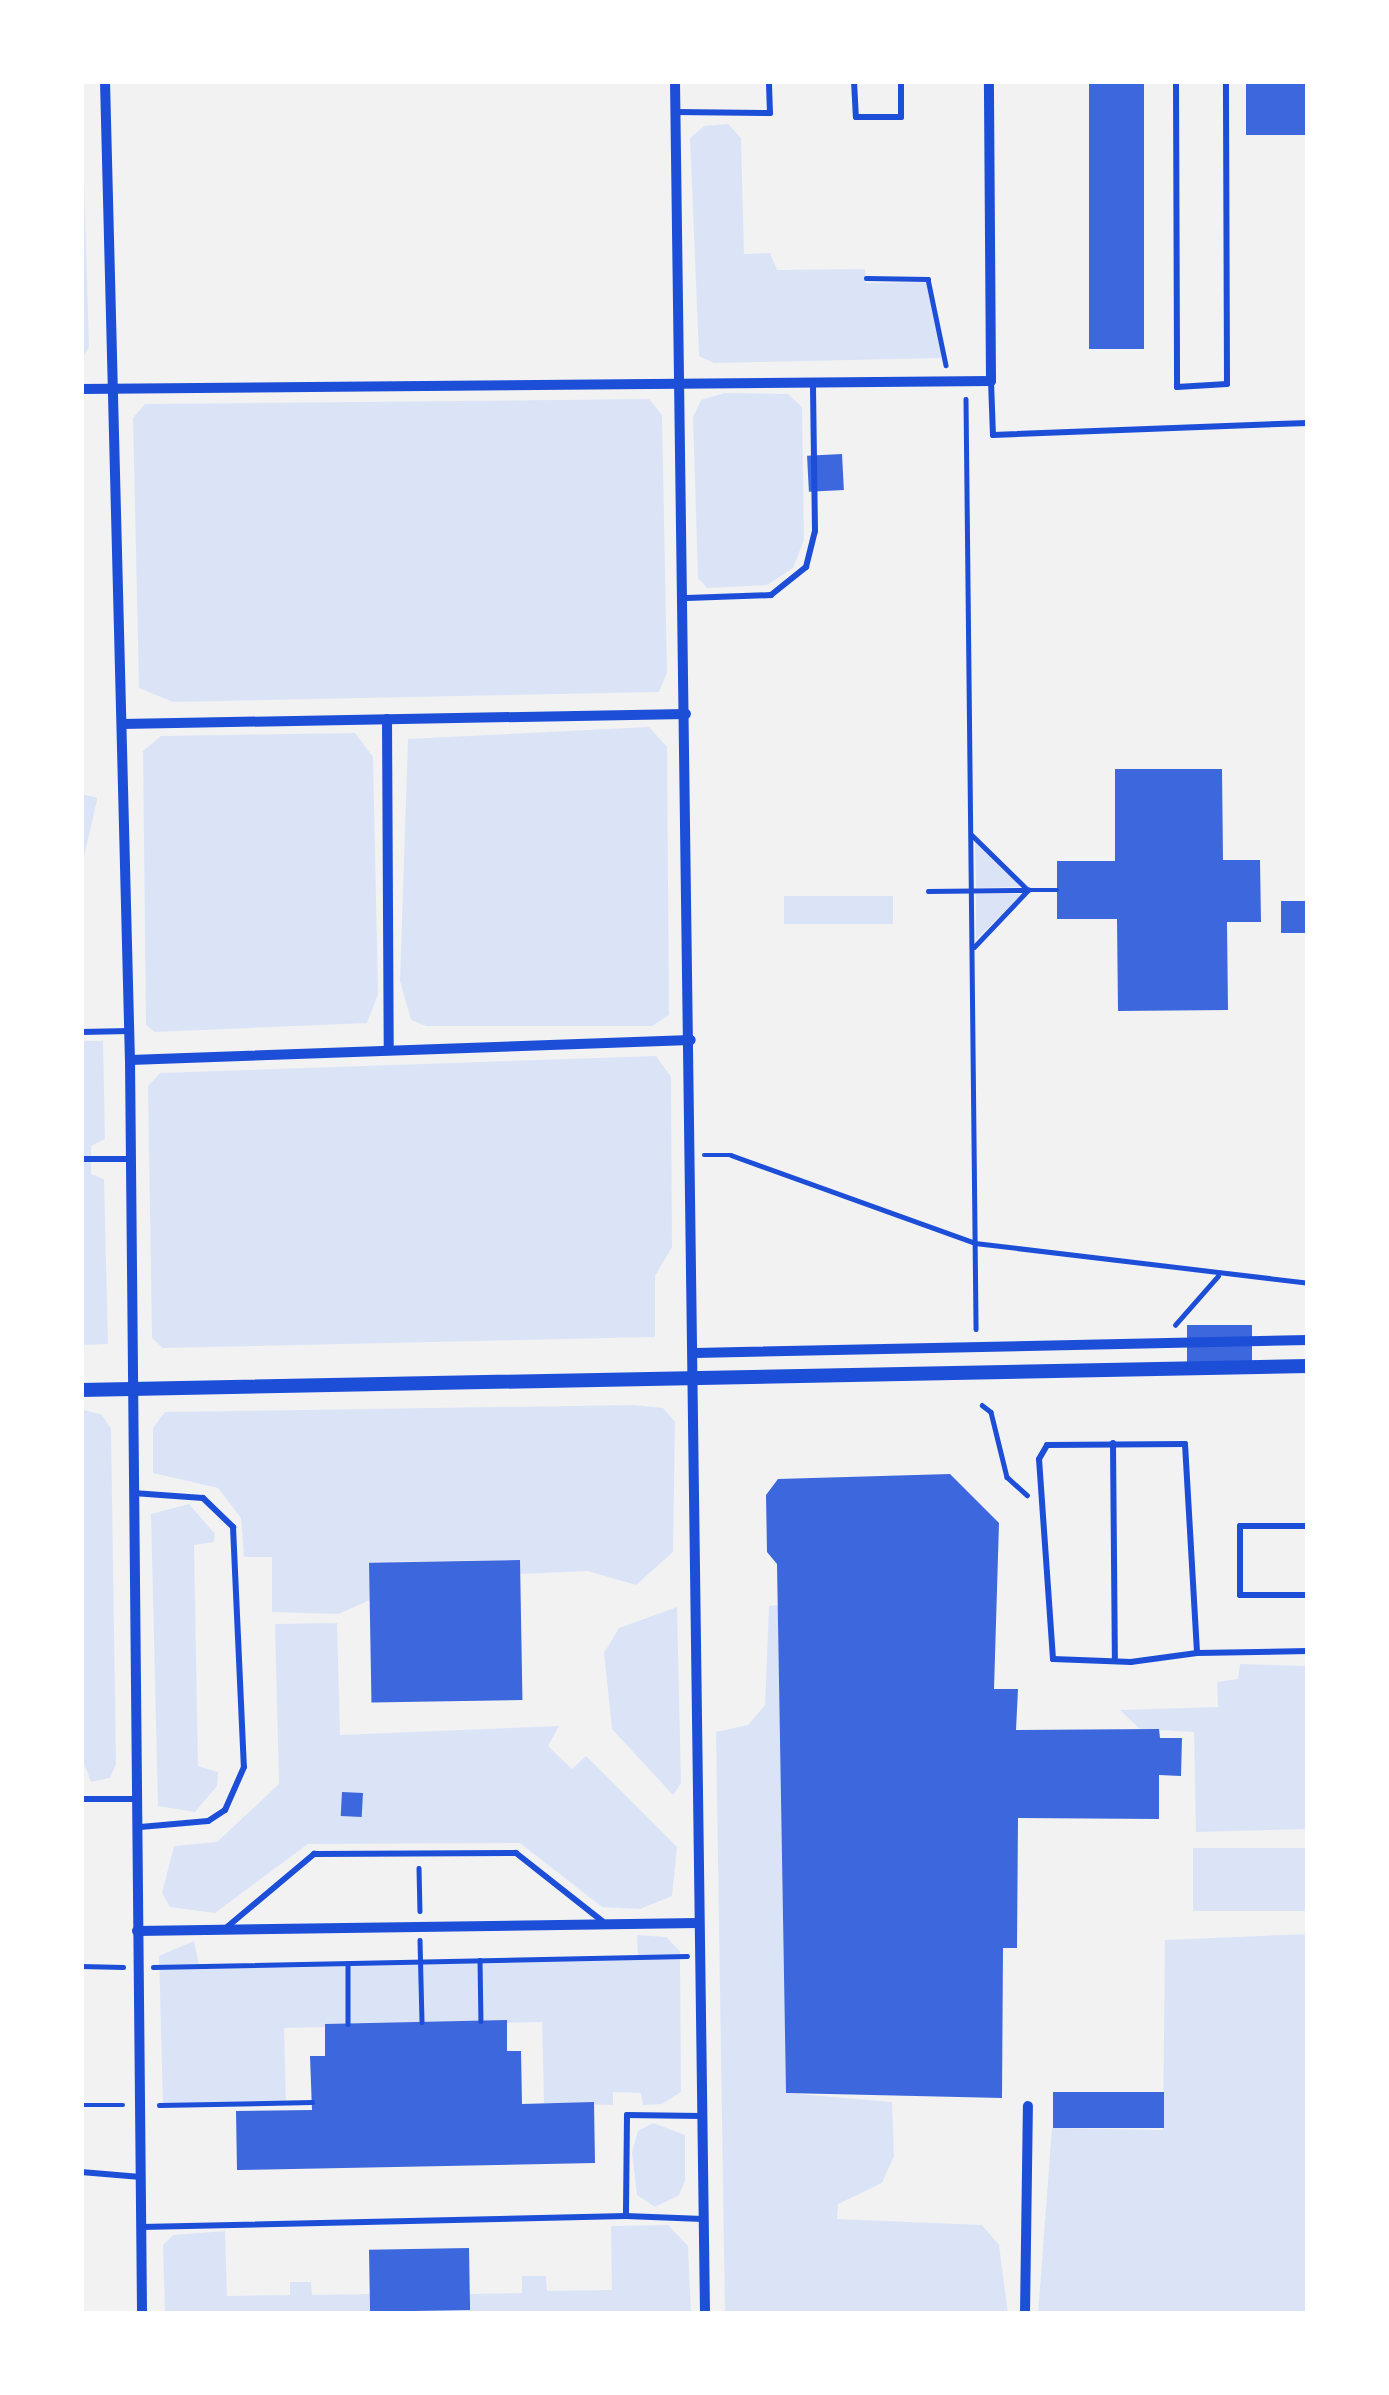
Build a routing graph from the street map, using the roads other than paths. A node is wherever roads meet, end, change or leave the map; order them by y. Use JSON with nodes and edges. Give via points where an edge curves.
{"nodes":[{"id":1,"x":105,"y":81,"type":"edge"},
{"id":2,"x":676,"y":81,"type":"edge"},
{"id":3,"x":769,"y":81,"type":"edge"},
{"id":4,"x":854,"y":81,"type":"edge"},
{"id":5,"x":901,"y":81,"type":"edge"},
{"id":6,"x":989,"y":81,"type":"edge"},
{"id":7,"x":1176,"y":81,"type":"edge"},
{"id":8,"x":1226,"y":81,"type":"edge"},
{"id":9,"x":676,"y":112,"type":"junction"},
{"id":10,"x":992,"y":381,"type":"junction"},
{"id":11,"x":813,"y":384,"type":"junction"},
{"id":12,"x":681,"y":387,"type":"junction"},
{"id":13,"x":81,"y":388,"type":"edge"},
{"id":14,"x":113,"y":388,"type":"junction"},
{"id":15,"x":1308,"y":423,"type":"edge"},
{"id":16,"x":687,"y":598,"type":"junction"},
{"id":17,"x":686,"y":714,"type":"junction"},
{"id":18,"x":387,"y":719,"type":"junction"},
{"id":19,"x":122,"y":724,"type":"junction"},
{"id":20,"x":130,"y":1031,"type":"junction"},
{"id":21,"x":81,"y":1032,"type":"edge"},
{"id":22,"x":691,"y":1040,"type":"junction"},
{"id":23,"x":389,"y":1049,"type":"junction"},
{"id":24,"x":130,"y":1060,"type":"junction"},
{"id":25,"x":81,"y":1159,"type":"edge"},
{"id":26,"x":130,"y":1160,"type":"junction"},
{"id":27,"x":1308,"y":1340,"type":"edge"},
{"id":28,"x":695,"y":1353,"type":"junction"},
{"id":29,"x":1308,"y":1366,"type":"edge"},
{"id":30,"x":696,"y":1376,"type":"junction"},
{"id":31,"x":129,"y":1389,"type":"junction"},
{"id":32,"x":81,"y":1390,"type":"edge"},
{"id":33,"x":1113,"y":1443,"type":"junction"},
{"id":34,"x":131,"y":1492,"type":"junction"},
{"id":35,"x":1308,"y":1526,"type":"edge"},
{"id":36,"x":1308,"y":1595,"type":"edge"},
{"id":37,"x":1308,"y":1651,"type":"edge"},
{"id":38,"x":1197,"y":1653,"type":"junction"},
{"id":39,"x":1115,"y":1663,"type":"junction"},
{"id":40,"x":136,"y":1798,"type":"junction"},
{"id":41,"x":81,"y":1799,"type":"edge"},
{"id":42,"x":136,"y":1828,"type":"junction"},
{"id":43,"x":604,"y":1922,"type":"junction"},
{"id":44,"x":698,"y":1923,"type":"junction"},
{"id":45,"x":224,"y":1929,"type":"junction"},
{"id":46,"x":137,"y":1931,"type":"junction"},
{"id":47,"x":1028,"y":2106,"type":"dead end"},
{"id":48,"x":701,"y":2116,"type":"junction"},
{"id":49,"x":81,"y":2172,"type":"edge"},
{"id":50,"x":140,"y":2176,"type":"junction"},
{"id":51,"x":626,"y":2216,"type":"junction"},
{"id":52,"x":703,"y":2219,"type":"junction"},
{"id":53,"x":141,"y":2227,"type":"junction"},
{"id":54,"x":142,"y":2314,"type":"edge"},
{"id":55,"x":705,"y":2314,"type":"edge"},
{"id":56,"x":1024,"y":2314,"type":"edge"}],
"edges":[{"from":1,"to":14,"type":"street"},
{"from":2,"to":9,"type":"street"},
{"from":3,"to":9,"type":"lane","via":[[770,113]]},
{"from":4,"to":5,"type":"lane","via":[[856,117],[901,117]]},
{"from":6,"to":10,"type":"street"},
{"from":7,"to":8,"type":"lane","via":[[1177,387],[1227,384]]},
{"from":9,"to":12,"type":"street"},
{"from":10,"to":11,"type":"street"},
{"from":10,"to":15,"type":"lane","via":[[993,436]]},
{"from":11,"to":12,"type":"street"},
{"from":11,"to":16,"type":"lane","via":[[815,531],[806,567],[771,596]]},
{"from":12,"to":14,"type":"street"},
{"from":12,"to":16,"type":"street"},
{"from":13,"to":14,"type":"street"},
{"from":14,"to":19,"type":"street"},
{"from":16,"to":17,"type":"street"},
{"from":17,"to":18,"type":"street"},
{"from":17,"to":22,"type":"street"},
{"from":18,"to":19,"type":"street"},
{"from":18,"to":23,"type":"street"},
{"from":19,"to":20,"type":"street"},
{"from":20,"to":21,"type":"lane"},
{"from":20,"to":24,"type":"street"},
{"from":22,"to":23,"type":"street"},
{"from":22,"to":28,"type":"street"},
{"from":23,"to":24,"type":"street"},
{"from":24,"to":26,"type":"street"},
{"from":25,"to":26,"type":"lane"},
{"from":26,"to":31,"type":"street"},
{"from":27,"to":28,"type":"street"},
{"from":28,"to":30,"type":"street"},
{"from":29,"to":30,"type":"street"},
{"from":30,"to":31,"type":"street"},
{"from":30,"to":44,"type":"street"},
{"from":31,"to":32,"type":"street"},
{"from":31,"to":34,"type":"street"},
{"from":33,"to":38,"type":"lane","via":[[1179,1440],[1188,1449]]},
{"from":33,"to":39,"type":"lane"},
{"from":33,"to":39,"type":"lane","via":[[1046,1445],[1039,1459],[1049,1653],[1062,1663]]},
{"from":34,"to":40,"type":"street"},
{"from":34,"to":42,"type":"lane","via":[[203,1498],[233,1527],[244,1767],[226,1810],[208,1821]]},
{"from":35,"to":36,"type":"lane","via":[[1240,1526],[1240,1595]]},
{"from":37,"to":38,"type":"lane"},
{"from":38,"to":39,"type":"lane"},
{"from":40,"to":41,"type":"lane"},
{"from":40,"to":42,"type":"street"},
{"from":42,"to":46,"type":"street"},
{"from":43,"to":44,"type":"street"},
{"from":43,"to":45,"type":"street"},
{"from":43,"to":45,"type":"lane","via":[[516,1853],[314,1854]]},
{"from":44,"to":48,"type":"street"},
{"from":45,"to":46,"type":"street"},
{"from":46,"to":50,"type":"street"},
{"from":47,"to":56,"type":"street"},
{"from":48,"to":51,"type":"lane","via":[[627,2115]]},
{"from":48,"to":52,"type":"street"},
{"from":49,"to":50,"type":"lane"},
{"from":50,"to":53,"type":"street"},
{"from":51,"to":52,"type":"lane"},
{"from":51,"to":53,"type":"lane"},
{"from":52,"to":55,"type":"street"},
{"from":53,"to":54,"type":"street"}]}
